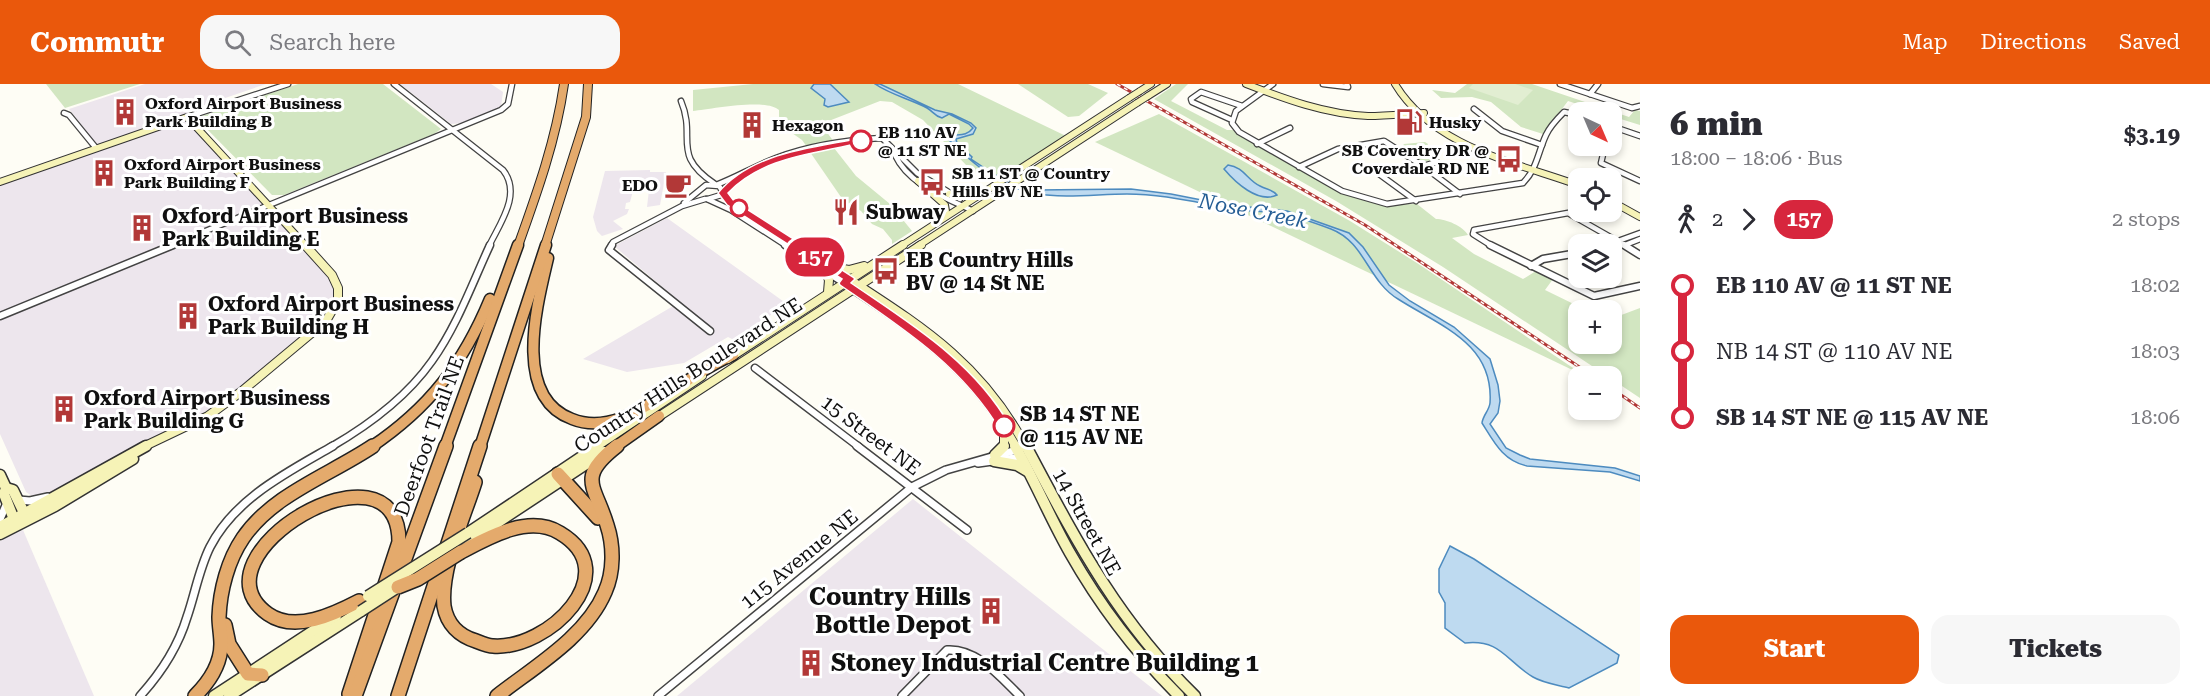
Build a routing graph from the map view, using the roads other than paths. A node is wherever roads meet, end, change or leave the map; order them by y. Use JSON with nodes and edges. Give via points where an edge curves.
{"nodes":[{"id":1,"x":288,"y":84,"type":"edge"},
{"id":2,"x":394,"y":84,"type":"edge"},
{"id":3,"x":512,"y":84,"type":"edge"},
{"id":4,"x":564,"y":84,"type":"edge"},
{"id":5,"x":588,"y":84,"type":"edge"},
{"id":6,"x":1151,"y":84,"type":"edge"},
{"id":7,"x":1167,"y":84,"type":"edge"},
{"id":8,"x":1246,"y":84,"type":"edge"},
{"id":9,"x":1254,"y":84,"type":"edge"},
{"id":10,"x":1273,"y":84,"type":"edge"},
{"id":11,"x":1323,"y":84,"type":"edge"},
{"id":12,"x":1347,"y":84,"type":"edge"},
{"id":13,"x":1395,"y":84,"type":"edge"},
{"id":14,"x":1402,"y":84,"type":"edge"},
{"id":15,"x":1560,"y":84,"type":"edge"},
{"id":16,"x":1598,"y":84,"type":"edge"},
{"id":17,"x":1265,"y":90,"type":"junction"},
{"id":18,"x":1590,"y":94,"type":"junction"},
{"id":19,"x":681,"y":101,"type":"dead end"},
{"id":20,"x":1137,"y":104,"type":"joint"},
{"id":21,"x":1242,"y":106,"type":"junction"},
{"id":22,"x":1640,"y":106,"type":"edge"},
{"id":23,"x":1474,"y":109,"type":"dead end"},
{"id":24,"x":1423,"y":111,"type":"junction"},
{"id":25,"x":64,"y":113,"type":"dead end"},
{"id":26,"x":1568,"y":113,"type":"edge"},
{"id":27,"x":187,"y":117,"type":"junction"},
{"id":28,"x":1232,"y":120,"type":"junction"},
{"id":29,"x":1290,"y":128,"type":"dead end"},
{"id":30,"x":453,"y":130,"type":"junction"},
{"id":31,"x":1622,"y":130,"type":"edge"},
{"id":32,"x":1640,"y":136,"type":"edge"},
{"id":33,"x":1350,"y":139,"type":"dead end"},
{"id":34,"x":1398,"y":142,"type":"dead end"},
{"id":35,"x":1257,"y":144,"type":"junction"},
{"id":36,"x":1391,"y":144,"type":"junction"},
{"id":37,"x":1357,"y":145,"type":"junction"},
{"id":38,"x":1542,"y":146,"type":"junction"},
{"id":39,"x":96,"y":148,"type":"junction"},
{"id":40,"x":895,"y":154,"type":"junction"},
{"id":41,"x":1603,"y":156,"type":"edge"},
{"id":42,"x":1437,"y":162,"type":"dead end"},
{"id":43,"x":1423,"y":166,"type":"junction"},
{"id":44,"x":1299,"y":167,"type":"junction"},
{"id":45,"x":1534,"y":169,"type":"junction"},
{"id":46,"x":697,"y":173,"type":"junction"},
{"id":47,"x":1379,"y":174,"type":"dead end"},
{"id":48,"x":737,"y":178,"type":"junction"},
{"id":49,"x":1021,"y":179,"type":"joint"},
{"id":50,"x":918,"y":181,"type":"junction"},
{"id":51,"x":1568,"y":181,"type":"edge"},
{"id":52,"x":1640,"y":181,"type":"edge"},
{"id":53,"x":0,"y":182,"type":"edge"},
{"id":54,"x":715,"y":184,"type":"junction"},
{"id":55,"x":995,"y":185,"type":"junction"},
{"id":56,"x":564,"y":190,"type":"junction"},
{"id":57,"x":698,"y":190,"type":"junction"},
{"id":58,"x":723,"y":193,"type":"junction"},
{"id":59,"x":949,"y":194,"type":"junction"},
{"id":60,"x":1460,"y":194,"type":"junction"},
{"id":61,"x":706,"y":199,"type":"junction"},
{"id":62,"x":1416,"y":201,"type":"junction"},
{"id":63,"x":961,"y":203,"type":"junction"},
{"id":64,"x":270,"y":205,"type":"junction"},
{"id":65,"x":1622,"y":205,"type":"edge"},
{"id":66,"x":681,"y":206,"type":"junction"},
{"id":67,"x":973,"y":211,"type":"junction"},
{"id":68,"x":1640,"y":215,"type":"edge"},
{"id":69,"x":748,"y":221,"type":"junction"},
{"id":70,"x":762,"y":222,"type":"junction"},
{"id":71,"x":932,"y":225,"type":"junction"},
{"id":72,"x":524,"y":226,"type":"junction"},
{"id":73,"x":1640,"y":233,"type":"edge"},
{"id":74,"x":1606,"y":234,"type":"edge"},
{"id":75,"x":914,"y":237,"type":"junction"},
{"id":76,"x":1640,"y":239,"type":"edge"},
{"id":77,"x":1622,"y":240,"type":"edge"},
{"id":78,"x":924,"y":241,"type":"junction"},
{"id":79,"x":1622,"y":243,"type":"edge"},
{"id":80,"x":1625,"y":245,"type":"junction"},
{"id":81,"x":1568,"y":255,"type":"edge"},
{"id":82,"x":1640,"y":255,"type":"edge"},
{"id":83,"x":879,"y":260,"type":"junction"},
{"id":84,"x":1531,"y":266,"type":"junction"},
{"id":85,"x":827,"y":268,"type":"junction"},
{"id":86,"x":871,"y":277,"type":"junction"},
{"id":87,"x":851,"y":284,"type":"junction"},
{"id":88,"x":1640,"y":286,"type":"edge"},
{"id":89,"x":828,"y":292,"type":"junction"},
{"id":90,"x":866,"y":297,"type":"junction"},
{"id":91,"x":880,"y":299,"type":"junction"},
{"id":92,"x":825,"y":307,"type":"junction"},
{"id":93,"x":0,"y":315,"type":"edge"},
{"id":94,"x":791,"y":329,"type":"junction"},
{"id":95,"x":710,"y":331,"type":"dead end"},
{"id":96,"x":733,"y":355,"type":"junction"},
{"id":97,"x":755,"y":368,"type":"dead end"},
{"id":98,"x":495,"y":400,"type":"junction"},
{"id":99,"x":659,"y":416,"type":"junction"},
{"id":100,"x":1002,"y":423,"type":"junction"},
{"id":101,"x":149,"y":446,"type":"junction"},
{"id":102,"x":1023,"y":453,"type":"junction"},
{"id":103,"x":994,"y":458,"type":"junction"},
{"id":104,"x":1028,"y":472,"type":"junction"},
{"id":105,"x":0,"y":475,"type":"edge"},
{"id":106,"x":560,"y":477,"type":"junction"},
{"id":107,"x":912,"y":487,"type":"junction"},
{"id":108,"x":6,"y":488,"type":"junction"},
{"id":109,"x":66,"y":492,"type":"junction"},
{"id":110,"x":19,"y":500,"type":"junction"},
{"id":111,"x":7,"y":502,"type":"junction"},
{"id":112,"x":279,"y":503,"type":"junction"},
{"id":113,"x":26,"y":517,"type":"junction"},
{"id":114,"x":0,"y":519,"type":"edge"},
{"id":115,"x":16,"y":523,"type":"junction"},
{"id":116,"x":0,"y":527,"type":"edge"},
{"id":117,"x":967,"y":530,"type":"dead end"},
{"id":118,"x":0,"y":534,"type":"edge"},
{"id":119,"x":609,"y":536,"type":"junction"},
{"id":120,"x":463,"y":548,"type":"junction"},
{"id":121,"x":398,"y":587,"type":"joint"},
{"id":122,"x":363,"y":603,"type":"junction"},
{"id":123,"x":255,"y":675,"type":"junction"},
{"id":124,"x":140,"y":696,"type":"edge"},
{"id":125,"x":195,"y":696,"type":"edge"},
{"id":126,"x":214,"y":696,"type":"edge"},
{"id":127,"x":229,"y":696,"type":"edge"},
{"id":128,"x":348,"y":696,"type":"edge"},
{"id":129,"x":355,"y":696,"type":"edge"},
{"id":130,"x":398,"y":696,"type":"edge"},
{"id":131,"x":497,"y":696,"type":"edge"},
{"id":132,"x":658,"y":696,"type":"edge"},
{"id":133,"x":902,"y":696,"type":"edge"},
{"id":134,"x":1020,"y":696,"type":"edge"},
{"id":135,"x":1179,"y":696,"type":"edge"},
{"id":136,"x":1195,"y":696,"type":"edge"}],
"edges":[{"from":1,"to":27,"type":"street"},
{"from":2,"to":30,"type":"street"},
{"from":3,"to":30,"type":"street","via":[[506,108]]},
{"from":4,"to":72,"type":"highway","name":"Deerfoot Trail NE","via":[[549,155]]},
{"from":5,"to":56,"type":"highway","via":[[586,117]]},
{"from":6,"to":55,"type":"main road","name":"Country Hills Boulevard NE","bridge":true},
{"from":7,"to":20,"type":"main road","name":"Country Hills Boulevard NE","bridge":true},
{"from":8,"to":17,"type":"main road"},
{"from":9,"to":17,"type":"main road"},
{"from":10,"to":17,"type":"street"},
{"from":11,"to":12,"type":"street","via":[[1348,87]]},
{"from":13,"to":24,"type":"main road"},
{"from":14,"to":24,"type":"main road"},
{"from":15,"to":18,"type":"street"},
{"from":16,"to":18,"type":"street"},
{"from":17,"to":21,"type":"street"},
{"from":17,"to":24,"type":"main road","via":[[1336,113],[1360,116]]},
{"from":18,"to":22,"type":"street","via":[[1632,108]]},
{"from":19,"to":46,"type":"street","via":[[685,108],[686,152]]},
{"from":20,"to":49,"type":"street","name":"Country Hills Boulevard NE"},
{"from":21,"to":28,"type":"street"},
{"from":21,"to":28,"type":"street","via":[[1207,92],[1191,99]]},
{"from":23,"to":38,"type":"street","via":[[1502,131]]},
{"from":24,"to":45,"type":"main road","via":[[1465,145]]},
{"from":25,"to":39,"type":"street"},
{"from":26,"to":38,"type":"street","via":[[1564,112],[1552,125]]},
{"from":27,"to":39,"type":"main road"},
{"from":27,"to":64,"type":"street"},
{"from":28,"to":35,"type":"street","via":[[1239,132]]},
{"from":29,"to":35,"type":"street"},
{"from":30,"to":64,"type":"street"},
{"from":30,"to":124,"type":"street","via":[[503,170],[512,180],[513,192],[446,340],[431,364],[383,413],[271,482],[237,508],[215,536],[201,565],[174,650]]},
{"from":31,"to":32,"type":"street"},
{"from":33,"to":37,"type":"street"},
{"from":34,"to":36,"type":"street"},
{"from":35,"to":44,"type":"street"},
{"from":36,"to":37,"type":"street","via":[[1384,141]]},
{"from":36,"to":43,"type":"street"},
{"from":37,"to":44,"type":"street","via":[[1330,152]]},
{"from":38,"to":45,"type":"street"},
{"from":39,"to":53,"type":"main road"},
{"from":40,"to":48,"type":"street","via":[[882,138],[793,153]]},
{"from":40,"to":50,"type":"street","via":[[901,167]]},
{"from":40,"to":59,"type":"street"},
{"from":41,"to":52,"type":"street","via":[[1601,163]]},
{"from":42,"to":43,"type":"street"},
{"from":43,"to":60,"type":"street"},
{"from":44,"to":62,"type":"street","via":[[1367,200],[1387,204]]},
{"from":45,"to":51,"type":"main road"},
{"from":45,"to":60,"type":"street","via":[[1523,183]]},
{"from":46,"to":54,"type":"street"},
{"from":46,"to":57,"type":"street"},
{"from":47,"to":62,"type":"street"},
{"from":48,"to":54,"type":"street"},
{"from":48,"to":58,"type":"street"},
{"from":49,"to":67,"type":"main road","name":"Country Hills Boulevard NE"},
{"from":50,"to":63,"type":"street"},
{"from":50,"to":71,"type":"main road","via":[[946,207]]},
{"from":54,"to":57,"type":"street"},
{"from":54,"to":58,"type":"street","name":"14 Street NE"},
{"from":55,"to":59,"type":"main road","via":[[971,195]]},
{"from":55,"to":63,"type":"main road","name":"Country Hills Boulevard NE"},
{"from":56,"to":96,"type":"highway","via":[[534,318],[537,377],[549,408],[576,421],[617,419]]},
{"from":56,"to":98,"type":"highway"},
{"from":57,"to":61,"type":"street","name":"14 Street NE","via":[[698,195]]},
{"from":57,"to":66,"type":"street"},
{"from":58,"to":61,"type":"street"},
{"from":58,"to":70,"type":"street","name":"14 Street NE","via":[[730,203]]},
{"from":59,"to":63,"type":"street"},
{"from":60,"to":62,"type":"street"},
{"from":61,"to":66,"type":"street"},
{"from":61,"to":69,"type":"street","name":"14 Street NE"},
{"from":63,"to":67,"type":"street"},
{"from":63,"to":71,"type":"main road","name":"Country Hills Boulevard NE"},
{"from":63,"to":78,"type":"main road","via":[[962,210]]},
{"from":64,"to":93,"type":"street"},
{"from":64,"to":101,"type":"main road","via":[[337,281],[339,299],[326,321],[242,391],[208,416]]},
{"from":65,"to":68,"type":"main road"},
{"from":66,"to":95,"type":"street","via":[[610,245],[610,253]]},
{"from":67,"to":78,"type":"main road","name":"Country Hills Boulevard NE"},
{"from":69,"to":70,"type":"street"},
{"from":69,"to":85,"type":"street","name":"14 Street NE"},
{"from":70,"to":85,"type":"street","name":"14 Street NE"},
{"from":71,"to":75,"type":"main road","name":"Country Hills Boulevard NE"},
{"from":72,"to":112,"type":"highway","via":[[467,350],[434,394],[383,438]]},
{"from":72,"to":129,"type":"highway","name":"Deerfoot Trail NE"},
{"from":73,"to":77,"type":"street"},
{"from":74,"to":84,"type":"street","via":[[1568,213],[1474,230],[1473,234],[1493,247]]},
{"from":75,"to":83,"type":"main road","name":"Country Hills Boulevard NE"},
{"from":75,"to":87,"type":"main road"},
{"from":76,"to":80,"type":"street"},
{"from":78,"to":86,"type":"main road","name":"Country Hills Boulevard NE"},
{"from":79,"to":80,"type":"street"},
{"from":80,"to":82,"type":"street"},
{"from":81,"to":84,"type":"street","via":[[1543,259]]},
{"from":83,"to":85,"type":"main road","via":[[856,269]]},
{"from":83,"to":87,"type":"main road","name":"Country Hills Boulevard NE"},
{"from":84,"to":88,"type":"street","via":[[1594,296]]},
{"from":85,"to":87,"type":"street","name":"14 Street NE"},
{"from":85,"to":89,"type":"main road"},
{"from":86,"to":87,"type":"main road","name":"Country Hills Boulevard NE"},
{"from":86,"to":91,"type":"main road","via":[[868,285]]},
{"from":87,"to":89,"type":"main road","name":"Country Hills Boulevard NE"},
{"from":87,"to":90,"type":"main road","name":"14 Street NE"},
{"from":87,"to":91,"type":"main road","name":"14 Street NE"},
{"from":87,"to":92,"type":"main road","name":"Country Hills Boulevard NE"},
{"from":87,"to":94,"type":"main road"},
{"from":89,"to":96,"type":"main road","name":"Country Hills Boulevard NE"},
{"from":90,"to":92,"type":"main road","via":[[847,297]]},
{"from":90,"to":100,"type":"main road","name":"14 Street NE","via":[[951,360],[980,391]]},
{"from":91,"to":102,"type":"main road","name":"14 Street NE","via":[[938,339],[970,368],[995,396]]},
{"from":92,"to":94,"type":"main road","name":"Country Hills Boulevard NE"},
{"from":94,"to":99,"type":"main road","name":"Country Hills Boulevard NE"},
{"from":96,"to":106,"type":"main road","name":"Country Hills Boulevard NE"},
{"from":97,"to":107,"type":"street","name":"15 Street NE"},
{"from":98,"to":120,"type":"highway","via":[[446,584],[448,619],[459,634],[476,643],[516,645],[559,624],[575,606],[584,584],[580,551],[568,538],[548,528],[507,530]]},
{"from":98,"to":130,"type":"highway"},
{"from":99,"to":106,"type":"main road","name":"Country Hills Boulevard NE"},
{"from":99,"to":119,"type":"highway","via":[[604,457],[594,472],[592,492]]},
{"from":100,"to":102,"type":"main road","name":"14 Street NE"},
{"from":100,"to":103,"type":"main road","via":[[1006,441]]},
{"from":101,"to":109,"type":"main road"},
{"from":101,"to":113,"type":"main road","via":[[93,484]]},
{"from":102,"to":103,"type":"street","name":"115 Avenue NE"},
{"from":102,"to":104,"type":"main road","name":"14 Street NE"},
{"from":102,"to":136,"type":"main road","name":"14 Street NE","via":[[1109,597],[1154,654]]},
{"from":103,"to":104,"type":"main road"},
{"from":103,"to":107,"type":"street","name":"115 Avenue NE","via":[[937,473]]},
{"from":104,"to":135,"type":"main road","name":"14 Street NE","via":[[1100,604]]},
{"from":105,"to":108,"type":"main road"},
{"from":106,"to":119,"type":"highway","via":[[597,515]]},
{"from":106,"to":120,"type":"main road","name":"Country Hills Boulevard NE"},
{"from":106,"to":122,"type":"main road","name":"Country Hills Boulevard NE","bridge":true},
{"from":107,"to":117,"type":"street","name":"15 Street NE"},
{"from":107,"to":132,"type":"street","name":"115 Avenue NE"},
{"from":108,"to":110,"type":"main road","via":[[13,490]]},
{"from":108,"to":111,"type":"main road"},
{"from":109,"to":110,"type":"street"},
{"from":109,"to":113,"type":"main road"},
{"from":110,"to":113,"type":"main road"},
{"from":111,"to":114,"type":"street"},
{"from":111,"to":115,"type":"main road"},
{"from":112,"to":123,"type":"highway","via":[[248,535],[238,553],[225,608],[229,644]]},
{"from":112,"to":125,"type":"highway","via":[[253,525],[232,558],[221,602],[219,658]]},
{"from":113,"to":115,"type":"main road"},
{"from":115,"to":116,"type":"main road"},
{"from":115,"to":118,"type":"main road"},
{"from":119,"to":131,"type":"highway","via":[[612,573],[594,613]]},
{"from":120,"to":121,"type":"highway","bridge":true,"via":[[418,579]]},
{"from":121,"to":122,"type":"main road","name":"Country Hills Boulevard NE","bridge":true},
{"from":122,"to":123,"type":"main road","name":"Country Hills Boulevard NE"},
{"from":122,"to":128,"type":"highway","via":[[311,621],[278,619],[262,611],[252,598],[252,570],[262,548],[277,531],[318,504],[340,497],[358,497],[381,503],[393,514],[398,521],[399,542]]},
{"from":123,"to":126,"type":"main road","name":"Country Hills Boulevard NE"},
{"from":123,"to":127,"type":"main road","name":"Country Hills Boulevard NE"},
{"from":133,"to":134,"type":"street","via":[[947,650],[960,649]]}]}
